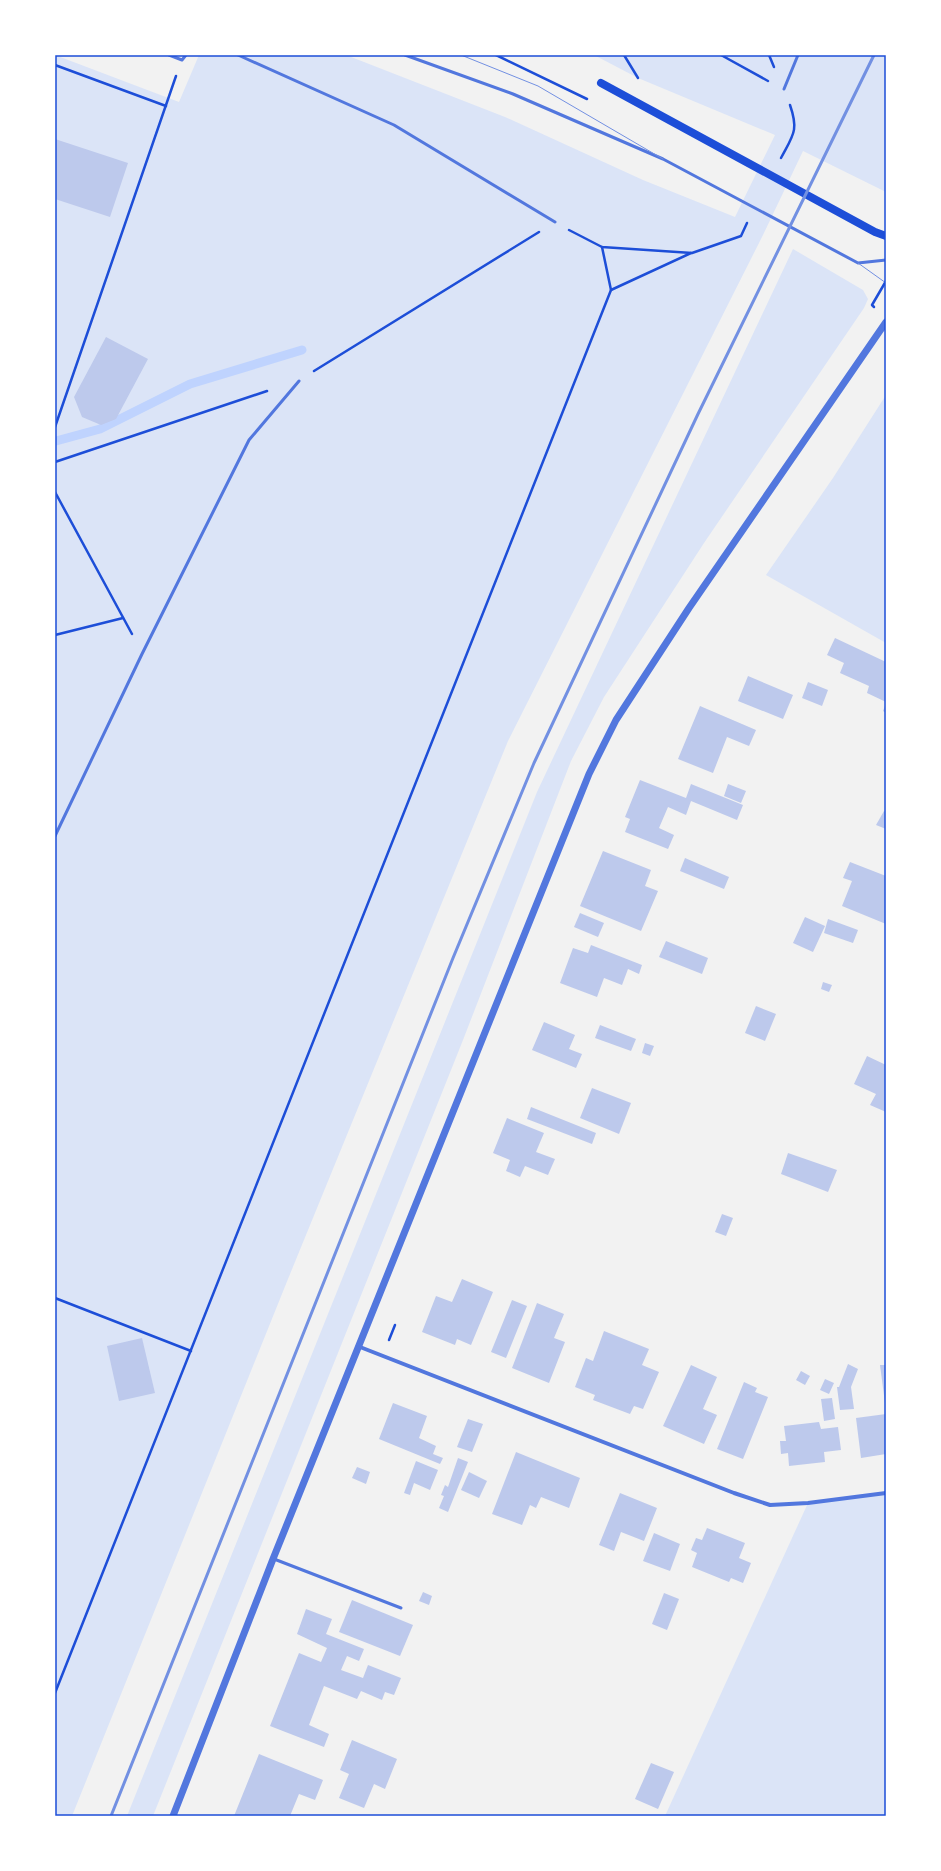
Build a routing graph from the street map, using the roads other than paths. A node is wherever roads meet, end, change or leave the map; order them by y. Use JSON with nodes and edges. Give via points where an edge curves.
{"nodes":[{"id":1,"x":169,"y":55,"type":"edge"},
{"id":2,"x":186,"y":55,"type":"edge"},
{"id":3,"x":238,"y":55,"type":"edge"},
{"id":4,"x":406,"y":55,"type":"edge"},
{"id":5,"x":798,"y":55,"type":"edge"},
{"id":6,"x":601,"y":83,"type":"dead end"},
{"id":7,"x":784,"y":89,"type":"road end"},
{"id":8,"x":555,"y":222,"type":"road end"},
{"id":9,"x":886,"y":236,"type":"edge"},
{"id":10,"x":886,"y":260,"type":"edge"},
{"id":11,"x":886,"y":322,"type":"edge"},
{"id":12,"x":299,"y":380,"type":"road end"},
{"id":13,"x":55,"y":836,"type":"edge"},
{"id":14,"x":360,"y":1347,"type":"junction"},
{"id":15,"x":886,"y":1494,"type":"edge"},
{"id":16,"x":273,"y":1559,"type":"junction"},
{"id":17,"x":401,"y":1608,"type":"dead end"},
{"id":18,"x":173,"y":1816,"type":"edge"}],
"edges":[{"from":1,"to":2,"type":"lane","via":[[182,60]]},
{"from":3,"to":8,"type":"lane","via":[[394,125]]},
{"from":4,"to":10,"type":"lane","via":[[513,94],[663,159],[858,263]]},
{"from":5,"to":7,"type":"lane"},
{"from":6,"to":9,"type":"main road"},
{"from":11,"to":14,"type":"street","via":[[689,608],[616,720],[589,774]]},
{"from":12,"to":13,"type":"lane","via":[[249,440]]},
{"from":14,"to":15,"type":"street","via":[[770,1505]]},
{"from":14,"to":16,"type":"street"},
{"from":16,"to":17,"type":"lane"},
{"from":16,"to":18,"type":"street"}]}
